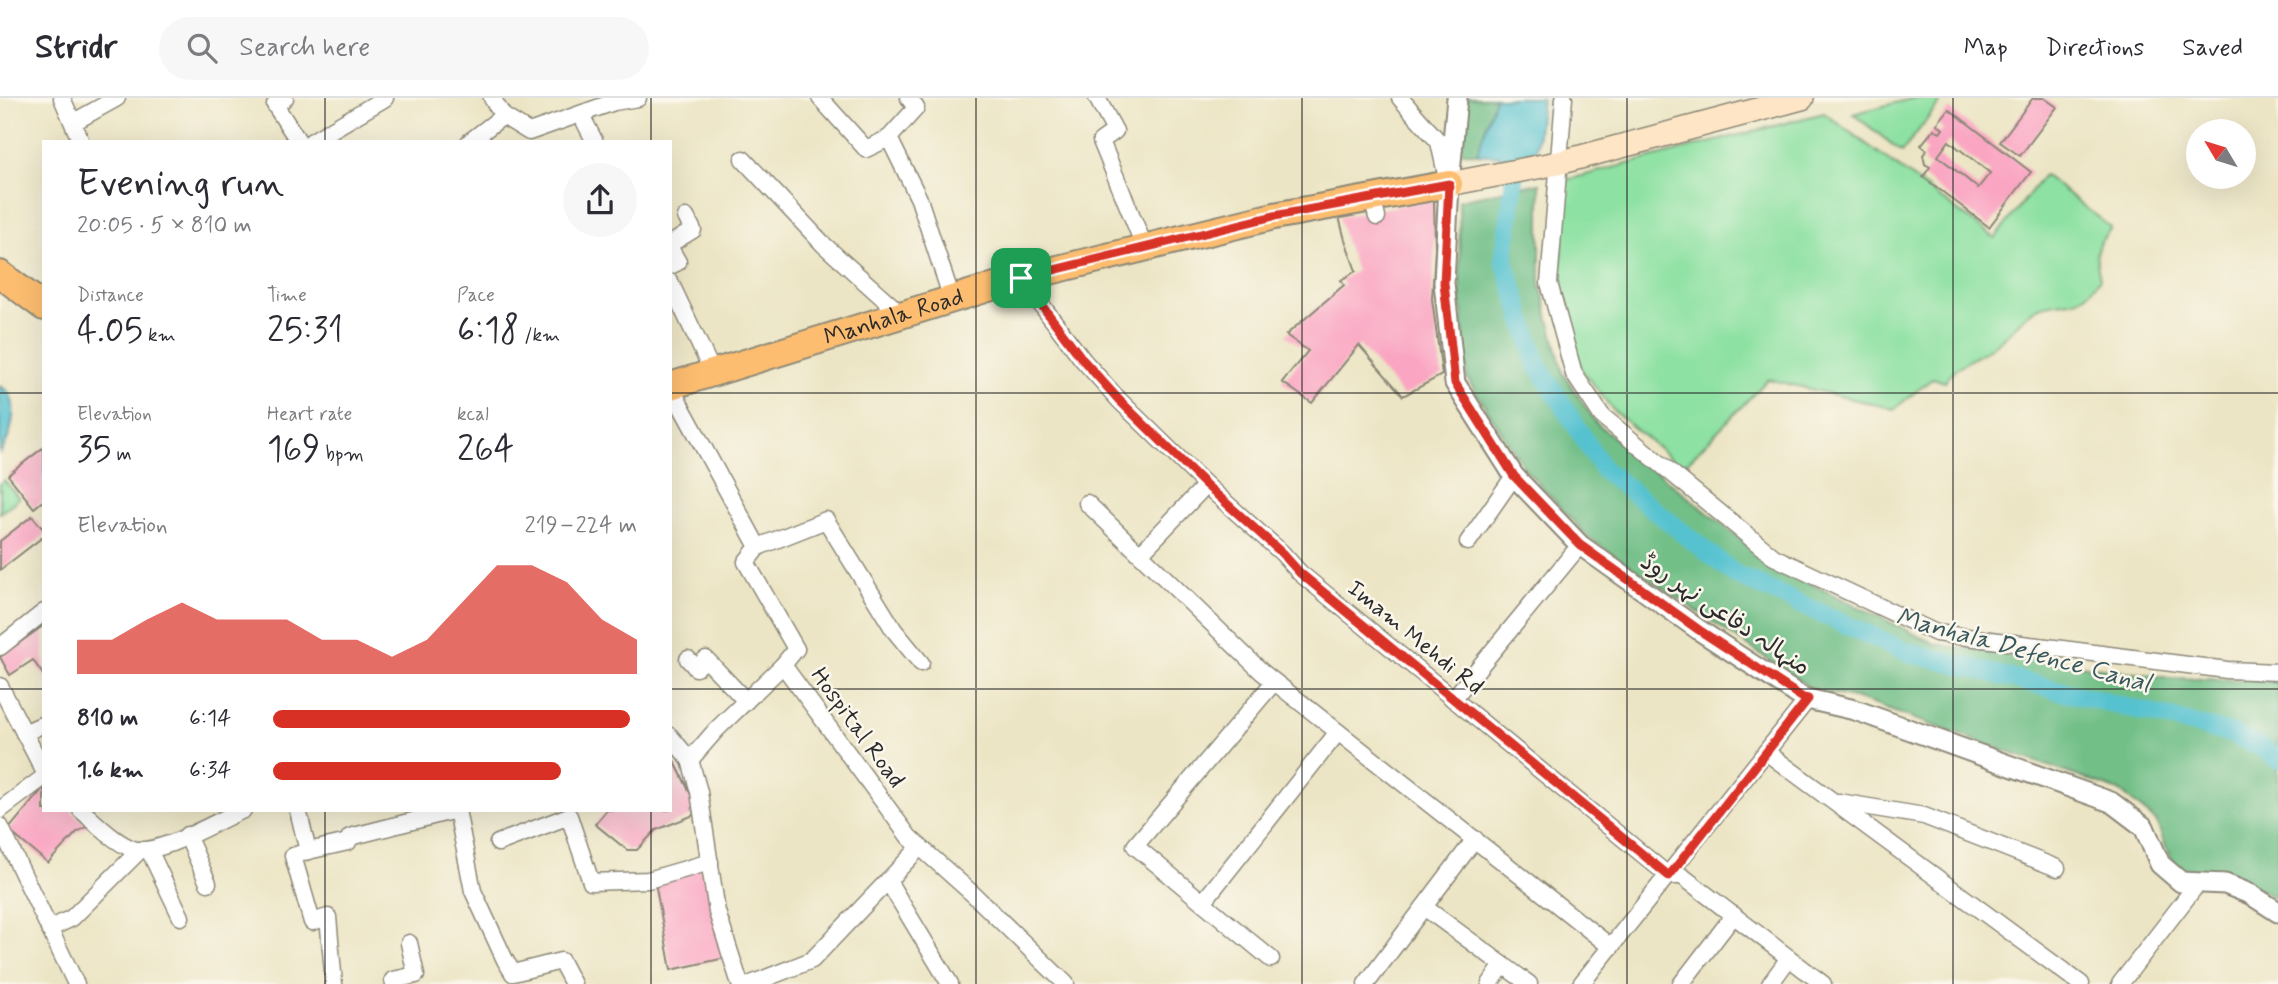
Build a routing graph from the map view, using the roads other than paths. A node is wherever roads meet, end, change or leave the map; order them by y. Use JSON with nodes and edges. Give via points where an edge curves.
{"nodes":[{"id":1,"x":62,"y":98,"type":"edge"},
{"id":2,"x":117,"y":98,"type":"edge"},
{"id":3,"x":285,"y":98,"type":"edge"},
{"id":4,"x":492,"y":98,"type":"edge"},
{"id":5,"x":638,"y":98,"type":"edge"},
{"id":6,"x":820,"y":98,"type":"edge"},
{"id":7,"x":909,"y":98,"type":"edge"},
{"id":8,"x":1097,"y":98,"type":"edge"},
{"id":9,"x":1400,"y":98,"type":"edge"},
{"id":10,"x":1457,"y":98,"type":"edge"},
{"id":11,"x":1564,"y":98,"type":"edge"},
{"id":12,"x":1802,"y":98,"type":"edge"},
{"id":13,"x":377,"y":100,"type":"edge"},
{"id":14,"x":588,"y":108,"type":"edge"},
{"id":15,"x":503,"y":116,"type":"junction"},
{"id":16,"x":74,"y":122,"type":"junction"},
{"id":17,"x":536,"y":136,"type":"edge"},
{"id":18,"x":889,"y":138,"type":"junction"},
{"id":19,"x":80,"y":140,"type":"edge"},
{"id":20,"x":298,"y":140,"type":"edge"},
{"id":21,"x":315,"y":140,"type":"edge"},
{"id":22,"x":472,"y":140,"type":"edge"},
{"id":23,"x":595,"y":140,"type":"edge"},
{"id":24,"x":743,"y":159,"type":"dead end"},
{"id":25,"x":1553,"y":164,"type":"junction"},
{"id":26,"x":1458,"y":182,"type":"junction"},
{"id":27,"x":686,"y":217,"type":"dead end"},
{"id":28,"x":672,"y":245,"type":"edge"},
{"id":29,"x":1145,"y":248,"type":"junction"},
{"id":30,"x":672,"y":250,"type":"edge"},
{"id":31,"x":672,"y":265,"type":"edge"},
{"id":32,"x":0,"y":274,"type":"edge"},
{"id":33,"x":1021,"y":278,"type":"junction"},
{"id":34,"x":672,"y":286,"type":"edge"},
{"id":35,"x":952,"y":299,"type":"junction"},
{"id":36,"x":41,"y":301,"type":"edge"},
{"id":37,"x":902,"y":315,"type":"junction"},
{"id":38,"x":713,"y":373,"type":"junction"},
{"id":39,"x":672,"y":385,"type":"edge"},
{"id":40,"x":672,"y":390,"type":"edge"},
{"id":41,"x":1514,"y":476,"type":"junction"},
{"id":42,"x":1206,"y":485,"type":"junction"},
{"id":43,"x":1087,"y":503,"type":"dead end"},
{"id":44,"x":1468,"y":542,"type":"dead end"},
{"id":45,"x":1580,"y":545,"type":"junction"},
{"id":46,"x":758,"y":547,"type":"junction"},
{"id":47,"x":1140,"y":554,"type":"junction"},
{"id":48,"x":42,"y":614,"type":"edge"},
{"id":49,"x":0,"y":647,"type":"edge"},
{"id":50,"x":688,"y":659,"type":"dead end"},
{"id":51,"x":921,"y":663,"type":"dead end"},
{"id":52,"x":783,"y":665,"type":"junction"},
{"id":53,"x":2278,"y":672,"type":"edge"},
{"id":54,"x":1274,"y":682,"type":"junction"},
{"id":55,"x":0,"y":685,"type":"edge"},
{"id":56,"x":1453,"y":699,"type":"junction"},
{"id":57,"x":1808,"y":699,"type":"junction"},
{"id":58,"x":746,"y":701,"type":"junction"},
{"id":59,"x":42,"y":725,"type":"edge"},
{"id":60,"x":1338,"y":732,"type":"junction"},
{"id":61,"x":24,"y":733,"type":"junction"},
{"id":62,"x":672,"y":738,"type":"edge"},
{"id":63,"x":1766,"y":752,"type":"junction"},
{"id":64,"x":690,"y":760,"type":"junction"},
{"id":65,"x":42,"y":767,"type":"edge"},
{"id":66,"x":42,"y":778,"type":"edge"},
{"id":67,"x":1834,"y":802,"type":"junction"},
{"id":68,"x":0,"y":810,"type":"edge"},
{"id":69,"x":83,"y":812,"type":"edge"},
{"id":70,"x":233,"y":812,"type":"edge"},
{"id":71,"x":298,"y":812,"type":"edge"},
{"id":72,"x":448,"y":812,"type":"edge"},
{"id":73,"x":456,"y":812,"type":"edge"},
{"id":74,"x":0,"y":827,"type":"edge"},
{"id":75,"x":187,"y":835,"type":"junction"},
{"id":76,"x":1475,"y":839,"type":"junction"},
{"id":77,"x":498,"y":843,"type":"dead end"},
{"id":78,"x":920,"y":847,"type":"junction"},
{"id":79,"x":145,"y":850,"type":"junction"},
{"id":80,"x":308,"y":851,"type":"junction"},
{"id":81,"x":710,"y":862,"type":"junction"},
{"id":82,"x":2057,"y":868,"type":"dead end"},
{"id":83,"x":1669,"y":876,"type":"junction"},
{"id":84,"x":888,"y":881,"type":"junction"},
{"id":85,"x":208,"y":883,"type":"dead end"},
{"id":86,"x":2198,"y":883,"type":"junction"},
{"id":87,"x":1203,"y":902,"type":"junction"},
{"id":88,"x":1424,"y":907,"type":"junction"},
{"id":89,"x":2278,"y":912,"type":"edge"},
{"id":90,"x":1734,"y":915,"type":"junction"},
{"id":91,"x":181,"y":917,"type":"dead end"},
{"id":92,"x":49,"y":929,"type":"junction"},
{"id":93,"x":409,"y":943,"type":"dead end"},
{"id":94,"x":1611,"y":947,"type":"junction"},
{"id":95,"x":1789,"y":958,"type":"junction"},
{"id":96,"x":1271,"y":959,"type":"dead end"},
{"id":97,"x":1503,"y":965,"type":"junction"},
{"id":98,"x":76,"y":984,"type":"edge"},
{"id":99,"x":334,"y":984,"type":"edge"},
{"id":100,"x":394,"y":984,"type":"edge"},
{"id":101,"x":573,"y":984,"type":"edge"},
{"id":102,"x":740,"y":984,"type":"edge"},
{"id":103,"x":751,"y":984,"type":"edge"},
{"id":104,"x":950,"y":984,"type":"edge"},
{"id":105,"x":1066,"y":984,"type":"edge"},
{"id":106,"x":1366,"y":984,"type":"edge"},
{"id":107,"x":1490,"y":984,"type":"edge"},
{"id":108,"x":1529,"y":984,"type":"edge"},
{"id":109,"x":1581,"y":984,"type":"edge"},
{"id":110,"x":1681,"y":984,"type":"edge"},
{"id":111,"x":1770,"y":984,"type":"edge"},
{"id":112,"x":1823,"y":984,"type":"edge"},
{"id":113,"x":2081,"y":984,"type":"edge"},
{"id":114,"x":2120,"y":984,"type":"edge"}],
"edges":[{"from":1,"to":16,"type":"street"},
{"from":2,"to":16,"type":"street"},
{"from":3,"to":20,"type":"street","via":[[275,105]]},
{"from":4,"to":15,"type":"street"},
{"from":5,"to":14,"type":"street"},
{"from":6,"to":18,"type":"street","via":[[866,149]]},
{"from":7,"to":18,"type":"street","via":[[916,108]]},
{"from":8,"to":29,"type":"street","via":[[1115,131],[1101,141]]},
{"from":9,"to":26,"type":"street","via":[[1439,142]]},
{"from":10,"to":26,"type":"street","name":"منہالہ دفاعی نہر روڈ"},
{"from":11,"to":25,"type":"street"},
{"from":12,"to":25,"type":"main road"},
{"from":13,"to":21,"type":"street"},
{"from":14,"to":17,"type":"street"},
{"from":14,"to":23,"type":"street"},
{"from":15,"to":17,"type":"street"},
{"from":15,"to":22,"type":"street"},
{"from":16,"to":19,"type":"street"},
{"from":18,"to":35,"type":"street","via":[[919,199]]},
{"from":24,"to":37,"type":"street","via":[[824,245]]},
{"from":25,"to":26,"type":"main road"},
{"from":25,"to":53,"type":"street","via":[[1549,283],[1574,374],[1602,416],[1774,557],[1936,633],[2227,670]]},
{"from":26,"to":29,"type":"main road","name":"Manhala Road","via":[[1374,208],[1274,216]]},
{"from":26,"to":41,"type":"street","name":"منہالہ دفاعی نہر روڈ","via":[[1444,283],[1455,383]]},
{"from":27,"to":28,"type":"street","via":[[693,230]]},
{"from":29,"to":33,"type":"main road","name":"Manhala Road"},
{"from":30,"to":31,"type":"street","via":[[678,261]]},
{"from":32,"to":36,"type":"main road"},
{"from":33,"to":35,"type":"main road","name":"Manhala Road"},
{"from":33,"to":42,"type":"street","name":"Imam Mehdi Rd","via":[[1083,360]]},
{"from":34,"to":38,"type":"street"},
{"from":35,"to":37,"type":"main road","name":"Manhala Road"},
{"from":37,"to":38,"type":"main road","name":"Manhala Road"},
{"from":38,"to":39,"type":"main road","name":"Manhala Road"},
{"from":40,"to":46,"type":"street"},
{"from":41,"to":44,"type":"street"},
{"from":41,"to":45,"type":"street","name":"منہالہ دفاعی نہر روڈ"},
{"from":42,"to":47,"type":"street"},
{"from":42,"to":56,"type":"street","name":"Imam Mehdi Rd","via":[[1300,573]]},
{"from":43,"to":47,"type":"street"},
{"from":45,"to":56,"type":"street"},
{"from":45,"to":57,"type":"street","name":"منہالہ دفاعی نہر روڈ","via":[[1699,630]]},
{"from":46,"to":51,"type":"street","via":[[826,520],[894,630]]},
{"from":46,"to":52,"type":"street","name":"Hospital Road","via":[[746,562],[796,649]]},
{"from":47,"to":54,"type":"street"},
{"from":48,"to":49,"type":"street"},
{"from":50,"to":58,"type":"street","via":[[696,668],[706,659]]},
{"from":52,"to":58,"type":"street"},
{"from":52,"to":78,"type":"street","name":"Hospital Road"},
{"from":54,"to":60,"type":"street"},
{"from":54,"to":87,"type":"street","via":[[1135,846]]},
{"from":55,"to":61,"type":"street"},
{"from":56,"to":83,"type":"street","name":"Imam Mehdi Rd"},
{"from":57,"to":63,"type":"street"},
{"from":57,"to":86,"type":"street","name":"منہالہ دفاعی نہر روڈ","via":[[1854,710],[2111,802],[2144,827],[2160,864],[2181,882]]},
{"from":58,"to":64,"type":"street"},
{"from":59,"to":61,"type":"street"},
{"from":60,"to":76,"type":"street"},
{"from":60,"to":87,"type":"street"},
{"from":61,"to":65,"type":"street"},
{"from":62,"to":64,"type":"street"},
{"from":63,"to":67,"type":"street"},
{"from":63,"to":83,"type":"street"},
{"from":64,"to":81,"type":"street"},
{"from":66,"to":68,"type":"street"},
{"from":67,"to":82,"type":"street","via":[[1924,816]]},
{"from":67,"to":113,"type":"street"},
{"from":69,"to":79,"type":"street","via":[[125,845]]},
{"from":70,"to":75,"type":"street"},
{"from":71,"to":80,"type":"street"},
{"from":72,"to":80,"type":"street"},
{"from":73,"to":101,"type":"street","via":[[473,891],[509,967],[513,972],[561,961]]},
{"from":74,"to":92,"type":"street"},
{"from":75,"to":79,"type":"street"},
{"from":75,"to":85,"type":"street"},
{"from":76,"to":88,"type":"street"},
{"from":76,"to":94,"type":"street"},
{"from":77,"to":81,"type":"street","via":[[569,816],[591,882],[648,880]]},
{"from":78,"to":84,"type":"street"},
{"from":78,"to":105,"type":"street","name":"Hospital Road"},
{"from":79,"to":91,"type":"street"},
{"from":79,"to":92,"type":"street","via":[[72,918]]},
{"from":80,"to":99,"type":"street","via":[[293,856],[312,922],[328,917]]},
{"from":81,"to":102,"type":"street","via":[[717,912]]},
{"from":83,"to":90,"type":"street","name":"Imam Mehdi Rd","via":[[1682,876]]},
{"from":83,"to":94,"type":"street"},
{"from":84,"to":103,"type":"street","via":[[812,960]]},
{"from":84,"to":104,"type":"street"},
{"from":86,"to":89,"type":"street","name":"منہالہ دفاعی نہر روڈ","via":[[2225,884]]},
{"from":86,"to":114,"type":"street"},
{"from":87,"to":96,"type":"street"},
{"from":88,"to":97,"type":"street"},
{"from":88,"to":106,"type":"street"},
{"from":90,"to":95,"type":"street","name":"Imam Mehdi Rd"},
{"from":90,"to":110,"type":"street"},
{"from":92,"to":98,"type":"street"},
{"from":93,"to":100,"type":"street","via":[[416,975]]},
{"from":94,"to":109,"type":"street"},
{"from":95,"to":111,"type":"street"},
{"from":95,"to":112,"type":"street","name":"Imam Mehdi Rd"},
{"from":97,"to":107,"type":"street"},
{"from":97,"to":108,"type":"street"}]}
